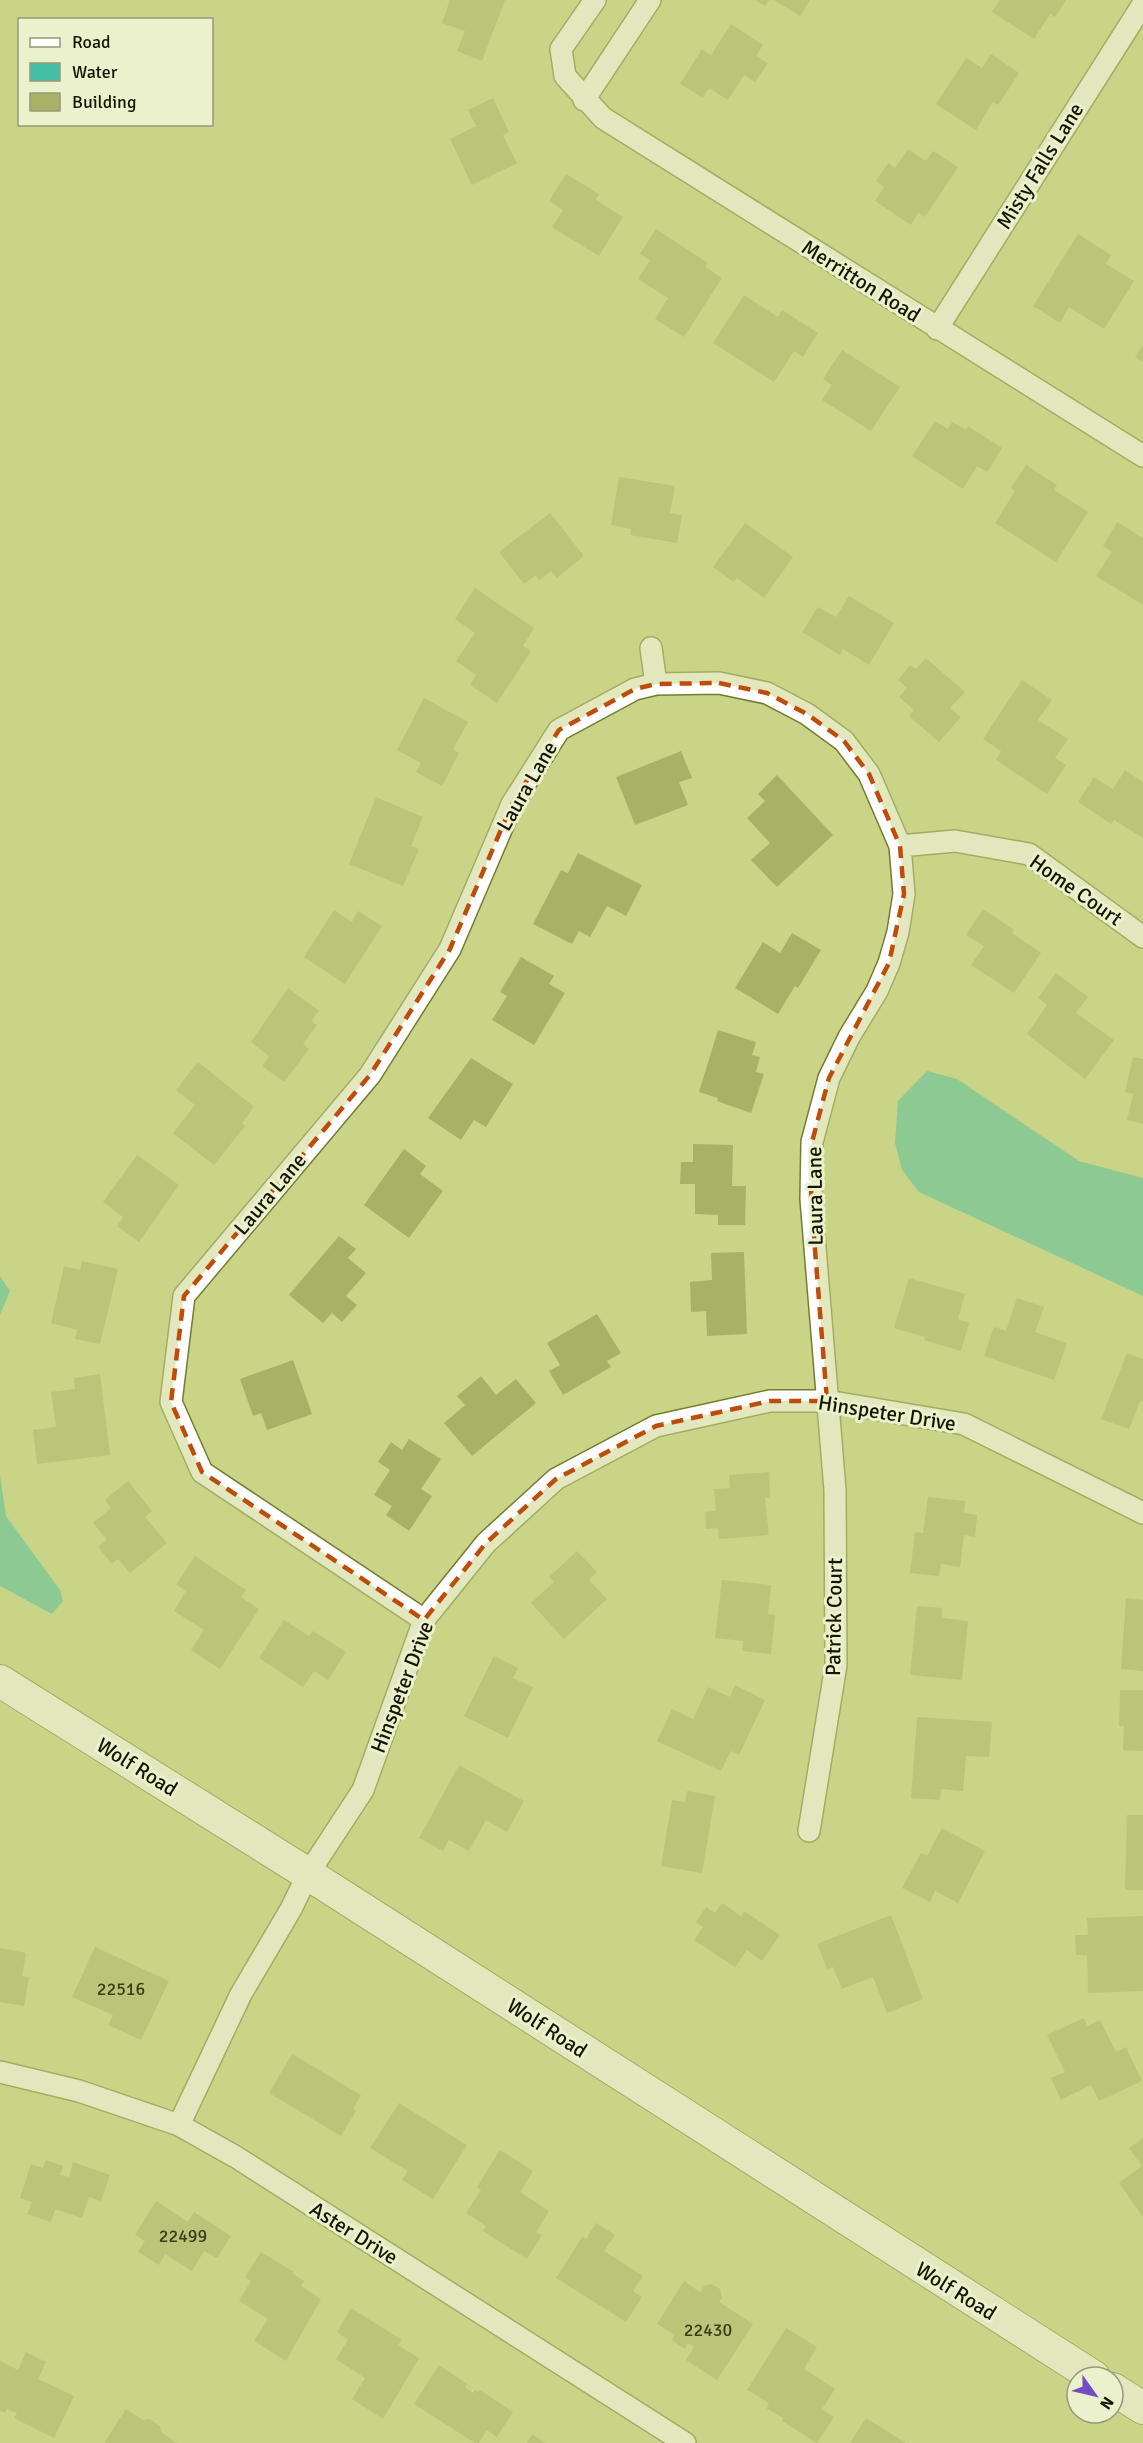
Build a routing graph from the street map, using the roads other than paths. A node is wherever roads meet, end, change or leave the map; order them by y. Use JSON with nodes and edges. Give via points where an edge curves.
{"nodes":[{"id":1,"x":595,"y":0,"type":"edge"},
{"id":2,"x":650,"y":0,"type":"edge"},
{"id":3,"x":1143,"y":4,"type":"edge"},
{"id":4,"x":584,"y":100,"type":"junction"},
{"id":5,"x":937,"y":329,"type":"junction"},
{"id":6,"x":1143,"y":456,"type":"edge"},
{"id":7,"x":651,"y":648,"type":"dead end"},
{"id":8,"x":656,"y":684,"type":"junction"},
{"id":9,"x":900,"y":846,"type":"junction"},
{"id":10,"x":1143,"y":937,"type":"edge"},
{"id":11,"x":827,"y":1401,"type":"junction"},
{"id":12,"x":1143,"y":1514,"type":"edge"},
{"id":13,"x":424,"y":1620,"type":"junction"},
{"id":14,"x":0,"y":1681,"type":"edge"},
{"id":15,"x":809,"y":1831,"type":"dead end"},
{"id":16,"x":308,"y":1874,"type":"junction"},
{"id":17,"x":0,"y":2072,"type":"edge"},
{"id":18,"x":179,"y":2125,"type":"junction"},
{"id":19,"x":1075,"y":2365,"type":"edge"},
{"id":20,"x":1125,"y":2397,"type":"edge"},
{"id":21,"x":1143,"y":2408,"type":"edge"},
{"id":22,"x":685,"y":2443,"type":"edge"}],
"edges":[{"from":1,"to":4,"type":"street","name":"Merritton Road","via":[[561,49],[565,76]]},
{"from":2,"to":4,"type":"street"},
{"from":3,"to":5,"type":"street","name":"Misty Falls Lane"},
{"from":4,"to":5,"type":"street","name":"Merritton Road","via":[[603,118]]},
{"from":5,"to":6,"type":"street","name":"Merritton Road"},
{"from":7,"to":8,"type":"street"},
{"from":8,"to":9,"type":"street","name":"Laura Lane","via":[[719,683],[767,693],[807,714],[844,741],[869,774]]},
{"from":8,"to":13,"type":"street","name":"Laura Lane","via":[[635,689],[559,730],[512,804],[450,949],[370,1075],[184,1296],[171,1402],[202,1472]]},
{"from":9,"to":10,"type":"street","name":"Home Court","via":[[955,842],[1029,854]]},
{"from":9,"to":11,"type":"street","name":"Laura Lane","via":[[904,894],[889,963],[829,1078],[813,1142],[811,1199]]},
{"from":11,"to":12,"type":"street","name":"Hinspeter Drive","via":[[964,1424]]},
{"from":11,"to":13,"type":"street","name":"Hinspeter Drive","via":[[771,1401],[656,1426],[566,1473],[486,1543]]},
{"from":11,"to":15,"type":"street","name":"Patrick Court","via":[[835,1490],[836,1665]]},
{"from":13,"to":16,"type":"street","name":"Hinspeter Drive","via":[[363,1790]]},
{"from":14,"to":16,"type":"main road","name":"Wolf Road"},
{"from":16,"to":18,"type":"street","name":"Hinspeter Drive","via":[[241,1994]]},
{"from":16,"to":19,"type":"main road","name":"Wolf Road"},
{"from":17,"to":18,"type":"street","name":"Aster Drive","via":[[79,2091]]},
{"from":18,"to":22,"type":"street","name":"Aster Drive","via":[[236,2157]]},
{"from":20,"to":21,"type":"main road"}]}
